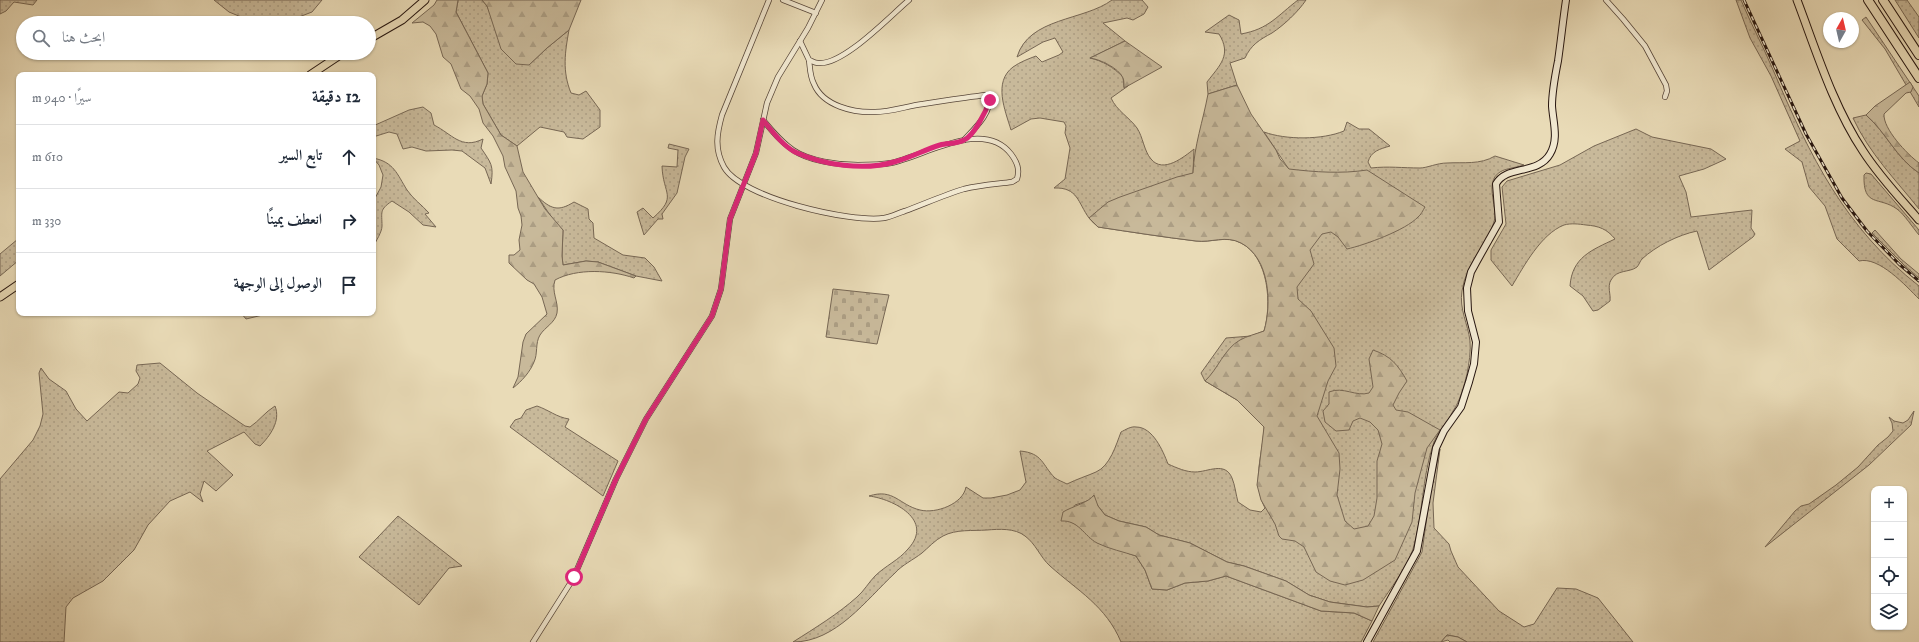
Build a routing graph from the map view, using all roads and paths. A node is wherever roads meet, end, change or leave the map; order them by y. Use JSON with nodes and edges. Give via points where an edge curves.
{"nodes":[{"id":1,"x":425,"y":0,"type":"edge"},
{"id":2,"x":769,"y":0,"type":"edge"},
{"id":3,"x":783,"y":0,"type":"edge"},
{"id":4,"x":822,"y":0,"type":"edge"},
{"id":5,"x":909,"y":0,"type":"edge"},
{"id":6,"x":1566,"y":0,"type":"edge"},
{"id":7,"x":1606,"y":0,"type":"edge"},
{"id":8,"x":1797,"y":0,"type":"edge"},
{"id":9,"x":1868,"y":0,"type":"edge"},
{"id":10,"x":1883,"y":0,"type":"edge"},
{"id":11,"x":816,"y":13,"type":"junction"},
{"id":12,"x":376,"y":35,"type":"edge"},
{"id":13,"x":800,"y":41,"type":"junction"},
{"id":14,"x":1919,"y":55,"type":"edge"},
{"id":15,"x":332,"y":60,"type":"edge"},
{"id":16,"x":809,"y":60,"type":"junction"},
{"id":17,"x":314,"y":72,"type":"edge"},
{"id":18,"x":1919,"y":78,"type":"edge"},
{"id":19,"x":1665,"y":97,"type":"dead end"},
{"id":20,"x":763,"y":120,"type":"junction"},
{"id":21,"x":964,"y":140,"type":"junction"},
{"id":22,"x":744,"y":186,"type":"junction"},
{"id":23,"x":1919,"y":220,"type":"edge"},
{"id":24,"x":16,"y":286,"type":"edge"},
{"id":25,"x":0,"y":297,"type":"edge"},
{"id":26,"x":533,"y":642,"type":"edge"},
{"id":27,"x":1367,"y":642,"type":"edge"}],
"edges":[{"from":1,"to":12,"type":"main road","via":[[402,20]]},
{"from":2,"to":22,"type":"street","via":[[722,115],[718,132],[718,151],[725,168]]},
{"from":3,"to":11,"type":"street"},
{"from":4,"to":11,"type":"street"},
{"from":5,"to":16,"type":"street","via":[[842,56],[818,63]]},
{"from":6,"to":27,"type":"street","via":[[1553,91],[1553,146],[1542,163],[1502,176],[1496,184],[1499,222],[1471,272],[1467,288],[1468,311],[1476,342],[1470,382],[1461,407],[1444,431],[1436,448],[1417,551]]},
{"from":7,"to":19,"type":"street","via":[[1645,46],[1666,85]]},
{"from":8,"to":23,"type":"main road","via":[[1825,74],[1857,141],[1876,169]]},
{"from":9,"to":18,"type":"highway"},
{"from":10,"to":14,"type":"highway"},
{"from":11,"to":13,"type":"street"},
{"from":13,"to":16,"type":"street"},
{"from":13,"to":20,"type":"street","via":[[778,78]]},
{"from":15,"to":17,"type":"main road"},
{"from":16,"to":21,"type":"street","via":[[814,86],[821,95],[840,107],[859,111],[876,112],[949,99],[984,95],[989,97],[983,118]]},
{"from":20,"to":21,"type":"street","via":[[781,141],[794,151],[814,159],[856,165],[892,163]]},
{"from":20,"to":22,"type":"street","via":[[756,153]]},
{"from":21,"to":22,"type":"street","via":[[992,140],[1005,147],[1019,168],[1018,179],[964,189],[886,218],[871,219],[853,218],[796,205]]},
{"from":22,"to":26,"type":"street","via":[[730,219],[721,289],[712,316],[646,419],[616,479],[573,579]]},
{"from":24,"to":25,"type":"main road"}]}
